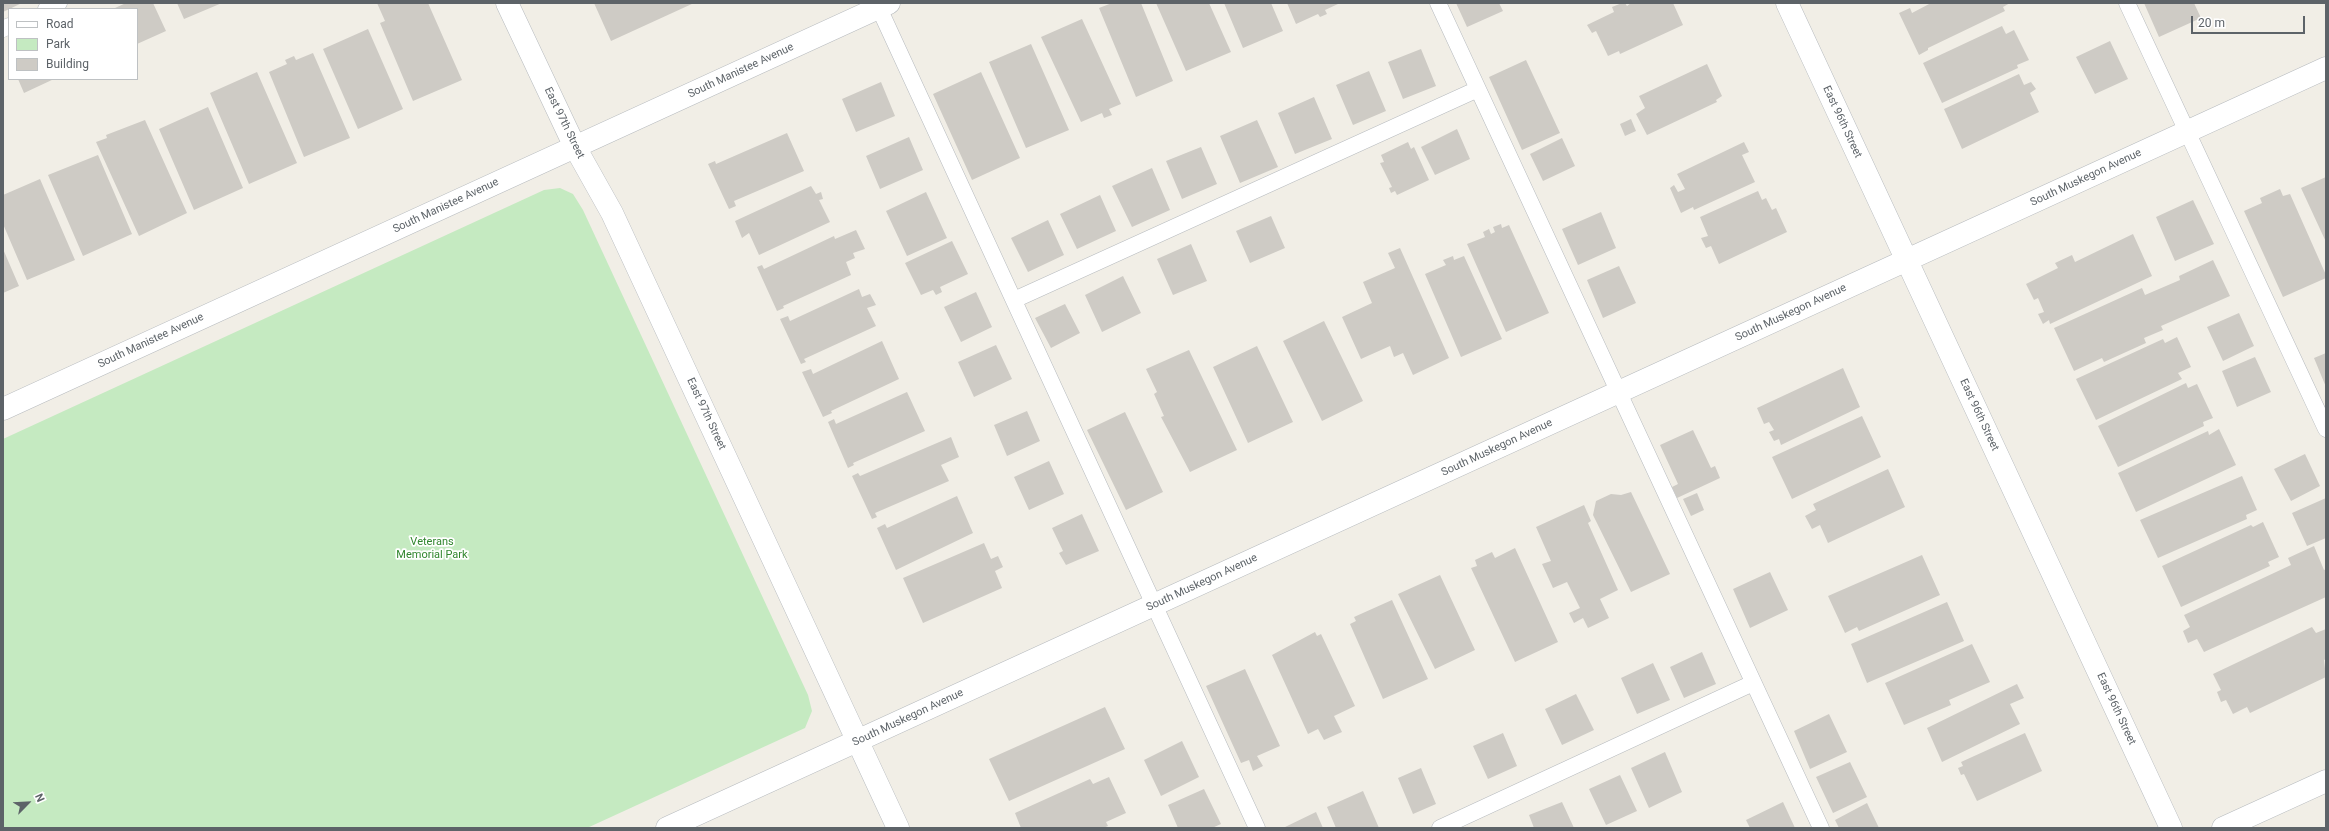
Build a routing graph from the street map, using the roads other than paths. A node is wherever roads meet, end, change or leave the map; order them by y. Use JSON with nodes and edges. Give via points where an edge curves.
{"nodes":[{"id":1,"x":59,"y":3,"type":"edge"},
{"id":2,"x":507,"y":3,"type":"edge"},
{"id":3,"x":1438,"y":3,"type":"edge"},
{"id":4,"x":1787,"y":3,"type":"edge"},
{"id":5,"x":2127,"y":3,"type":"edge"},
{"id":6,"x":884,"y":5,"type":"edge"},
{"id":7,"x":48,"y":8,"type":"edge"},
{"id":8,"x":2326,"y":68,"type":"edge"},
{"id":9,"x":1478,"y":89,"type":"junction"},
{"id":10,"x":2187,"y":131,"type":"junction"},
{"id":11,"x":574,"y":147,"type":"junction"},
{"id":12,"x":1906,"y":260,"type":"junction"},
{"id":13,"x":1014,"y":300,"type":"junction"},
{"id":14,"x":1619,"y":392,"type":"junction"},
{"id":15,"x":3,"y":409,"type":"edge"},
{"id":16,"x":2325,"y":426,"type":"edge"},
{"id":17,"x":1154,"y":605,"type":"junction"},
{"id":18,"x":1753,"y":683,"type":"junction"},
{"id":19,"x":859,"y":740,"type":"junction"},
{"id":20,"x":2326,"y":781,"type":"edge"},
{"id":21,"x":667,"y":828,"type":"edge"},
{"id":22,"x":898,"y":828,"type":"edge"},
{"id":23,"x":1256,"y":828,"type":"edge"},
{"id":24,"x":1440,"y":828,"type":"edge"},
{"id":25,"x":1821,"y":828,"type":"edge"},
{"id":26,"x":2171,"y":828,"type":"edge"},
{"id":27,"x":2223,"y":828,"type":"edge"}],
"edges":[{"from":1,"to":7,"type":"lane"},
{"from":2,"to":11,"type":"street","name":"East 97th Street"},
{"from":3,"to":9,"type":"lane"},
{"from":4,"to":12,"type":"street","name":"East 96th Street"},
{"from":5,"to":10,"type":"lane"},
{"from":6,"to":11,"type":"street","name":"South Manistee Avenue"},
{"from":6,"to":13,"type":"lane"},
{"from":8,"to":10,"type":"street","name":"South Muskegon Avenue"},
{"from":9,"to":13,"type":"lane"},
{"from":9,"to":14,"type":"lane"},
{"from":10,"to":12,"type":"street","name":"South Muskegon Avenue"},
{"from":10,"to":16,"type":"lane"},
{"from":11,"to":15,"type":"street","name":"South Manistee Avenue"},
{"from":11,"to":19,"type":"street","name":"East 97th Street","via":[[612,213]]},
{"from":12,"to":14,"type":"street","name":"South Muskegon Avenue"},
{"from":12,"to":26,"type":"street","name":"East 96th Street"},
{"from":13,"to":17,"type":"lane"},
{"from":14,"to":17,"type":"street","name":"South Muskegon Avenue"},
{"from":14,"to":18,"type":"lane"},
{"from":17,"to":19,"type":"street","name":"South Muskegon Avenue"},
{"from":17,"to":23,"type":"lane"},
{"from":18,"to":24,"type":"lane"},
{"from":18,"to":25,"type":"lane"},
{"from":19,"to":21,"type":"street","name":"South Muskegon Avenue"},
{"from":19,"to":22,"type":"street","name":"East 97th Street"},
{"from":20,"to":27,"type":"street"}]}
